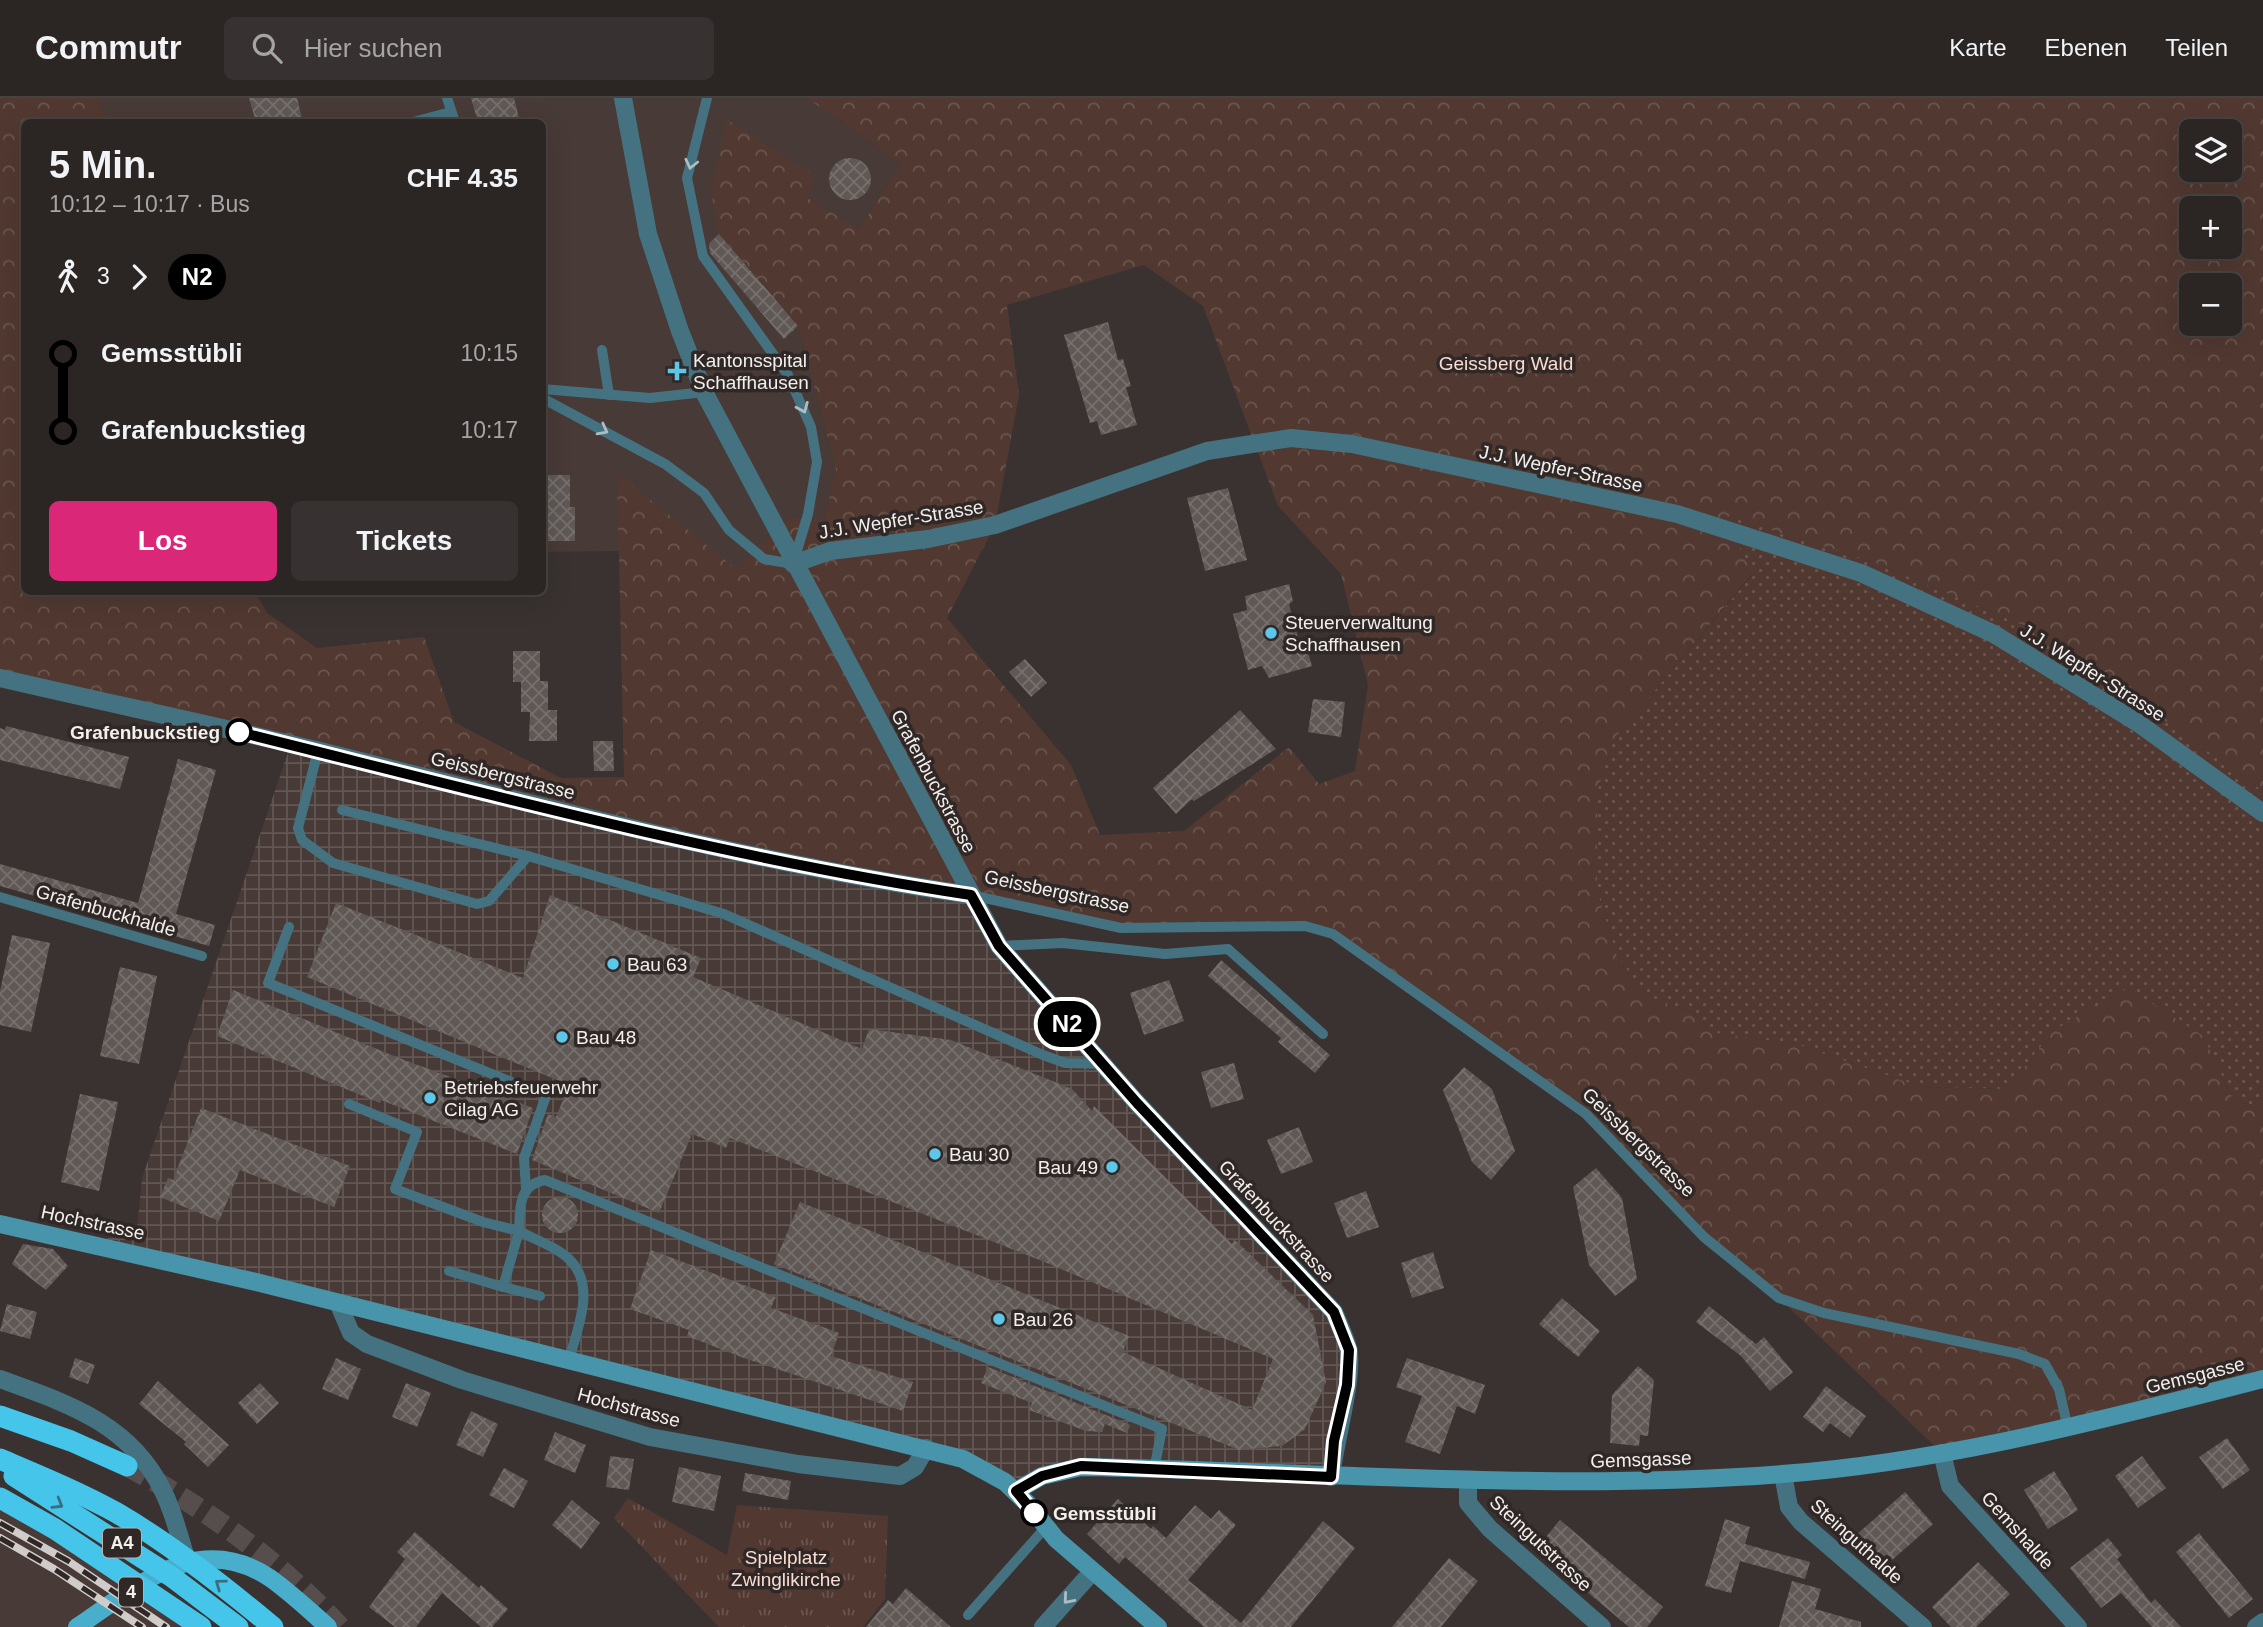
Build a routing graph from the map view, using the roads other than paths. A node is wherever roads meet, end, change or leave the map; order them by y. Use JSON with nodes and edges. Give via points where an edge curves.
{"nodes":[{"id":1,"x":447,"y":98,"type":"edge"},
{"id":2,"x":623,"y":98,"type":"edge"},
{"id":3,"x":706,"y":98,"type":"edge"},
{"id":4,"x":453,"y":117,"type":"edge"},
{"id":5,"x":602,"y":350,"type":"dead end"},
{"id":6,"x":546,"y":388,"type":"edge"},
{"id":7,"x":704,"y":392,"type":"junction"},
{"id":8,"x":609,"y":395,"type":"junction"},
{"id":9,"x":546,"y":400,"type":"edge"},
{"id":10,"x":793,"y":564,"type":"junction"},
{"id":11,"x":0,"y":678,"type":"edge"},
{"id":12,"x":318,"y":751,"type":"junction"},
{"id":13,"x":342,"y":810,"type":"dead end"},
{"id":14,"x":2263,"y":813,"type":"edge"},
{"id":15,"x":528,"y":856,"type":"junction"},
{"id":16,"x":971,"y":895,"type":"junction"},
{"id":17,"x":0,"y":897,"type":"edge"},
{"id":18,"x":289,"y":927,"type":"dead end"},
{"id":19,"x":999,"y":946,"type":"junction"},
{"id":20,"x":202,"y":956,"type":"dead end"},
{"id":21,"x":1323,"y":1034,"type":"dead end"},
{"id":22,"x":1103,"y":1064,"type":"junction"},
{"id":23,"x":349,"y":1104,"type":"dead end"},
{"id":24,"x":526,"y":1189,"type":"junction"},
{"id":25,"x":0,"y":1224,"type":"edge"},
{"id":26,"x":519,"y":1231,"type":"junction"},
{"id":27,"x":449,"y":1271,"type":"dead end"},
{"id":28,"x":503,"y":1287,"type":"junction"},
{"id":29,"x":540,"y":1296,"type":"dead end"},
{"id":30,"x":339,"y":1305,"type":"junction"},
{"id":31,"x":569,"y":1360,"type":"junction"},
{"id":32,"x":0,"y":1379,"type":"edge"},
{"id":33,"x":2263,"y":1379,"type":"edge"},
{"id":34,"x":0,"y":1416,"type":"edge"},
{"id":35,"x":2068,"y":1429,"type":"junction"},
{"id":36,"x":926,"y":1448,"type":"junction"},
{"id":37,"x":1942,"y":1453,"type":"junction"},
{"id":38,"x":0,"y":1459,"type":"edge"},
{"id":39,"x":127,"y":1466,"type":"tunnel mouth"},
{"id":40,"x":0,"y":1468,"type":"edge"},
{"id":41,"x":1154,"y":1471,"type":"junction"},
{"id":42,"x":1783,"y":1474,"type":"junction"},
{"id":43,"x":1331,"y":1477,"type":"junction"},
{"id":44,"x":1468,"y":1482,"type":"junction"},
{"id":45,"x":1016,"y":1491,"type":"junction"},
{"id":46,"x":0,"y":1498,"type":"edge"},
{"id":47,"x":1045,"y":1528,"type":"junction"},
{"id":48,"x":187,"y":1562,"type":"junction"},
{"id":49,"x":1092,"y":1572,"type":"junction"},
{"id":50,"x":968,"y":1615,"type":"dead end"},
{"id":51,"x":2263,"y":1622,"type":"edge"},
{"id":52,"x":77,"y":1627,"type":"edge"},
{"id":53,"x":201,"y":1627,"type":"edge"},
{"id":54,"x":237,"y":1627,"type":"edge"},
{"id":55,"x":273,"y":1627,"type":"edge"},
{"id":56,"x":328,"y":1627,"type":"edge"},
{"id":57,"x":1043,"y":1627,"type":"edge"},
{"id":58,"x":1158,"y":1627,"type":"edge"},
{"id":59,"x":1602,"y":1627,"type":"edge"},
{"id":60,"x":1923,"y":1627,"type":"edge"},
{"id":61,"x":2078,"y":1627,"type":"edge"},
{"id":62,"x":2256,"y":1627,"type":"edge"}],
"edges":[{"from":1,"to":4,"type":"lane"},
{"from":2,"to":7,"type":"street","name":"Grafenbuckstrasse","via":[[648,234]]},
{"from":3,"to":10,"type":"lane","one_way":true,"via":[[687,178],[703,256],[788,374],[811,427],[817,462]]},
{"from":5,"to":8,"type":"lane"},
{"from":6,"to":8,"type":"lane"},
{"from":7,"to":8,"type":"lane","via":[[650,398]]},
{"from":7,"to":10,"type":"street","name":"Grafenbuckstrasse"},
{"from":9,"to":10,"type":"lane","one_way":true,"via":[[665,464],[704,493],[729,530],[765,559]]},
{"from":10,"to":14,"type":"street","name":"J.J. Wepfer-Strasse","via":[[830,551],[995,525],[1207,451],[1291,438],[1352,444],[1677,514],[1861,573],[1994,634],[2138,723]]},
{"from":10,"to":16,"type":"street","name":"Grafenbuckstrasse"},
{"from":11,"to":12,"type":"street","name":"Geissbergstrasse"},
{"from":12,"to":15,"type":"lane","via":[[298,828],[302,840],[323,858],[477,904],[489,901]]},
{"from":12,"to":16,"type":"street","name":"Geissbergstrasse","via":[[873,880]]},
{"from":13,"to":15,"type":"lane"},
{"from":15,"to":22,"type":"lane","via":[[724,914],[1065,1063]]},
{"from":16,"to":19,"type":"street","name":"Grafenbuckstrasse"},
{"from":16,"to":35,"type":"lane","name":"Geissbergstrasse","via":[[1121,928],[1305,926],[1333,934],[1586,1114],[1704,1237],[1779,1298],[1824,1313],[2019,1354],[2045,1364],[2060,1389]]},
{"from":17,"to":20,"type":"lane","name":"Grafenbuckhalde"},
{"from":18,"to":24,"type":"lane","via":[[268,983],[546,1096],[524,1158]]},
{"from":19,"to":21,"type":"lane","via":[[1063,943],[1165,954],[1228,949]]},
{"from":19,"to":22,"type":"street","name":"Grafenbuckstrasse"},
{"from":22,"to":43,"type":"street","name":"Grafenbuckstrasse","via":[[1334,1312],[1349,1350]]},
{"from":23,"to":26,"type":"lane","via":[[417,1132],[395,1189]]},
{"from":24,"to":26,"type":"lane","via":[[519,1204]]},
{"from":24,"to":41,"type":"lane","via":[[545,1180],[1162,1429]]},
{"from":25,"to":30,"type":"street","name":"Hochstrasse","via":[[158,1258]]},
{"from":26,"to":28,"type":"lane"},
{"from":26,"to":31,"type":"lane","via":[[569,1259],[582,1280],[583,1303]]},
{"from":27,"to":28,"type":"lane"},
{"from":28,"to":29,"type":"lane"},
{"from":30,"to":31,"type":"street","name":"Hochstrasse"},
{"from":30,"to":36,"type":"street","name":"Hochstrasse","via":[[351,1333],[367,1344],[462,1380],[650,1437],[798,1464],[900,1476],[915,1467]]},
{"from":31,"to":36,"type":"street","name":"Hochstrasse"},
{"from":32,"to":48,"type":"street","via":[[93,1415],[124,1437],[163,1491]]},
{"from":33,"to":35,"type":"street","name":"Gemsgasse"},
{"from":34,"to":39,"type":"highway"},
{"from":35,"to":37,"type":"street","name":"Gemsgasse"},
{"from":36,"to":45,"type":"street","name":"Hochstrasse","via":[[980,1466]]},
{"from":37,"to":42,"type":"street","name":"Gemsgasse"},
{"from":37,"to":61,"type":"street","name":"Gemshalde","via":[[1950,1486]]},
{"from":55,"to":38,"type":"highway","number":"A4","one_way":true,"via":[[118,1514]]},
{"from":40,"to":54,"type":"highway","number":"A4","one_way":true,"via":[[142,1556]]},
{"from":41,"to":43,"type":"street","name":"Gemsgasse"},
{"from":41,"to":45,"type":"street","name":"Gemsgasse","via":[[1081,1466],[1042,1476]]},
{"from":42,"to":44,"type":"street","name":"Gemsgasse"},
{"from":42,"to":60,"type":"street","name":"Steinguthalde","via":[[1789,1507],[1801,1522]]},
{"from":43,"to":44,"type":"street","name":"Gemsgasse"},
{"from":44,"to":59,"type":"street","name":"Steingutstrasse","via":[[1468,1503],[1490,1529]]},
{"from":45,"to":47,"type":"street","name":"Hochstrasse"},
{"from":46,"to":53,"type":"highway"},
{"from":47,"to":49,"type":"street","name":"Hochstrasse"},
{"from":47,"to":50,"type":"lane"},
{"from":48,"to":52,"type":"main road","number":"4","via":[[166,1569]]},
{"from":48,"to":56,"type":"main road","number":"4","via":[[229,1560],[248,1566],[284,1588]]},
{"from":49,"to":57,"type":"street","one_way":true},
{"from":49,"to":58,"type":"street","name":"Hochstrasse"},
{"from":51,"to":62,"type":"street"}]}
